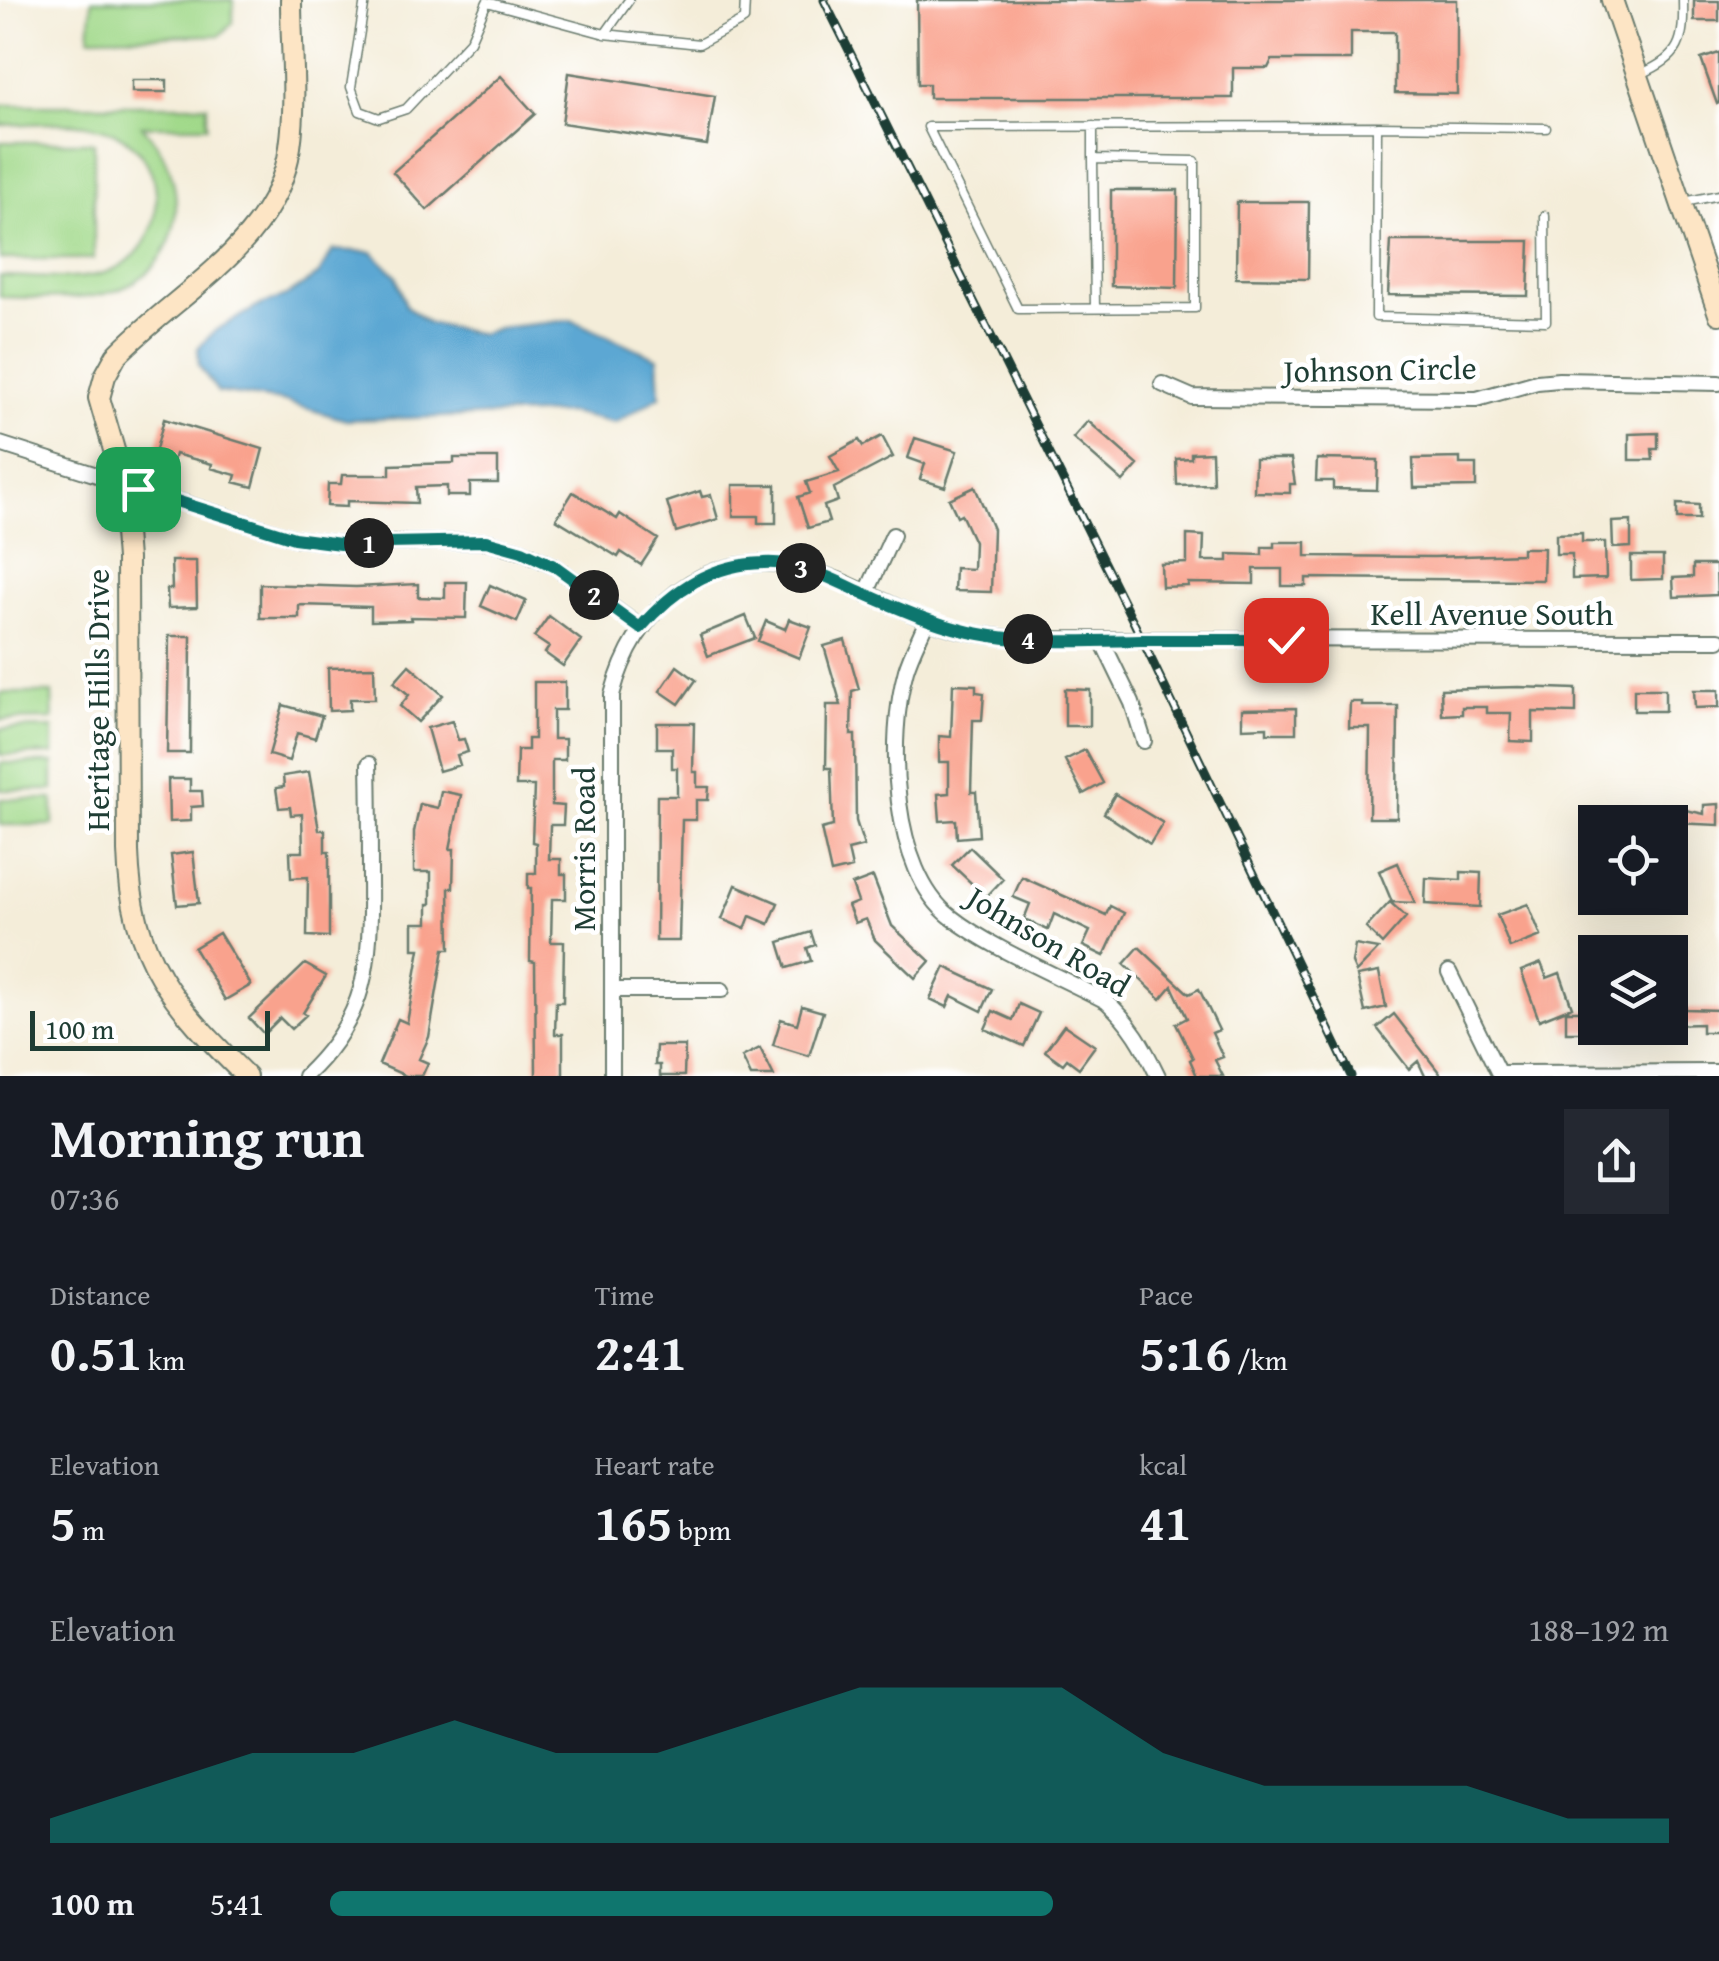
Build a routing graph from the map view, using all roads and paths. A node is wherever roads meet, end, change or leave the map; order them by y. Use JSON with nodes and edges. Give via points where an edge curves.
{"nodes":[{"id":1,"x":291,"y":0,"type":"edge"},
{"id":2,"x":365,"y":0,"type":"edge"},
{"id":3,"x":629,"y":0,"type":"edge"},
{"id":4,"x":744,"y":0,"type":"edge"},
{"id":5,"x":1612,"y":0,"type":"edge"},
{"id":6,"x":1683,"y":0,"type":"edge"},
{"id":7,"x":485,"y":1,"type":"edge"},
{"id":8,"x":606,"y":34,"type":"junction"},
{"id":9,"x":1637,"y":76,"type":"junction"},
{"id":10,"x":1093,"y":126,"type":"junction"},
{"id":11,"x":1377,"y":126,"type":"junction"},
{"id":12,"x":1546,"y":128,"type":"dead end"},
{"id":13,"x":1092,"y":159,"type":"junction"},
{"id":14,"x":1719,"y":195,"type":"edge"},
{"id":15,"x":1679,"y":203,"type":"junction"},
{"id":16,"x":1545,"y":216,"type":"dead end"},
{"id":17,"x":1096,"y":308,"type":"junction"},
{"id":18,"x":1719,"y":314,"type":"edge"},
{"id":19,"x":1719,"y":383,"type":"edge"},
{"id":20,"x":1162,"y":384,"type":"dead end"},
{"id":21,"x":0,"y":444,"type":"edge"},
{"id":22,"x":119,"y":483,"type":"junction"},
{"id":23,"x":892,"y":535,"type":"dead end"},
{"id":24,"x":866,"y":594,"type":"junction"},
{"id":25,"x":927,"y":620,"type":"junction"},
{"id":26,"x":640,"y":628,"type":"junction"},
{"id":27,"x":1719,"y":640,"type":"edge"},
{"id":28,"x":1102,"y":641,"type":"junction"},
{"id":29,"x":1144,"y":741,"type":"dead end"},
{"id":30,"x":369,"y":764,"type":"dead end"},
{"id":31,"x":1448,"y":972,"type":"dead end"},
{"id":32,"x":612,"y":990,"type":"junction"},
{"id":33,"x":722,"y":990,"type":"dead end"},
{"id":34,"x":1719,"y":1072,"type":"edge"},
{"id":35,"x":1499,"y":1074,"type":"edge"},
{"id":36,"x":246,"y":1076,"type":"edge"},
{"id":37,"x":305,"y":1076,"type":"edge"},
{"id":38,"x":612,"y":1076,"type":"edge"},
{"id":39,"x":1158,"y":1076,"type":"edge"}],
"edges":[{"from":1,"to":22,"type":"street","name":"Heritage Hills Drive","via":[[292,115],[282,181],[247,238],[133,338],[105,376],[99,398]]},
{"from":2,"to":7,"type":"lane","via":[[351,87],[360,111],[379,118],[406,109],[461,51]]},
{"from":3,"to":8,"type":"lane"},
{"from":4,"to":8,"type":"lane","via":[[744,20],[699,44]]},
{"from":5,"to":9,"type":"street"},
{"from":6,"to":9,"type":"lane","via":[[1679,48]]},
{"from":7,"to":8,"type":"lane"},
{"from":9,"to":15,"type":"street"},
{"from":10,"to":11,"type":"lane"},
{"from":10,"to":13,"type":"lane"},
{"from":10,"to":17,"type":"lane","via":[[928,127],[1018,308]]},
{"from":11,"to":12,"type":"lane"},
{"from":11,"to":16,"type":"lane","via":[[1376,317],[1546,321]]},
{"from":13,"to":17,"type":"lane"},
{"from":13,"to":17,"type":"lane","via":[[1196,161],[1196,308]]},
{"from":14,"to":15,"type":"lane"},
{"from":15,"to":18,"type":"street"},
{"from":19,"to":20,"type":"street","name":"Johnson Circle","via":[[1536,382],[1477,399],[1192,397]]},
{"from":21,"to":22,"type":"street"},
{"from":22,"to":26,"type":"street","via":[[294,538],[340,544],[486,541],[522,551],[556,567]]},
{"from":22,"to":36,"type":"street","name":"Heritage Hills Drive","via":[[126,560],[129,887],[136,924],[182,1012]]},
{"from":23,"to":24,"type":"street"},
{"from":24,"to":25,"type":"street","name":"Kell Avenue South"},
{"from":24,"to":26,"type":"street","name":"Kell Avenue South","via":[[797,567],[738,565],[682,587]]},
{"from":25,"to":28,"type":"street","name":"Kell Avenue South","via":[[1019,639]]},
{"from":25,"to":39,"type":"street","name":"Johnson Road","via":[[900,698],[896,753],[904,828],[922,883],[949,916],[1125,1017]]},
{"from":26,"to":32,"type":"street","name":"Morris Road","via":[[612,695]]},
{"from":27,"to":28,"type":"street","name":"Kell Avenue South"},
{"from":28,"to":29,"type":"street"},
{"from":30,"to":37,"type":"street","via":[[367,974],[340,1037]]},
{"from":31,"to":35,"type":"street"},
{"from":32,"to":33,"type":"street"},
{"from":32,"to":38,"type":"street","name":"Morris Road"},
{"from":34,"to":35,"type":"street"}]}
